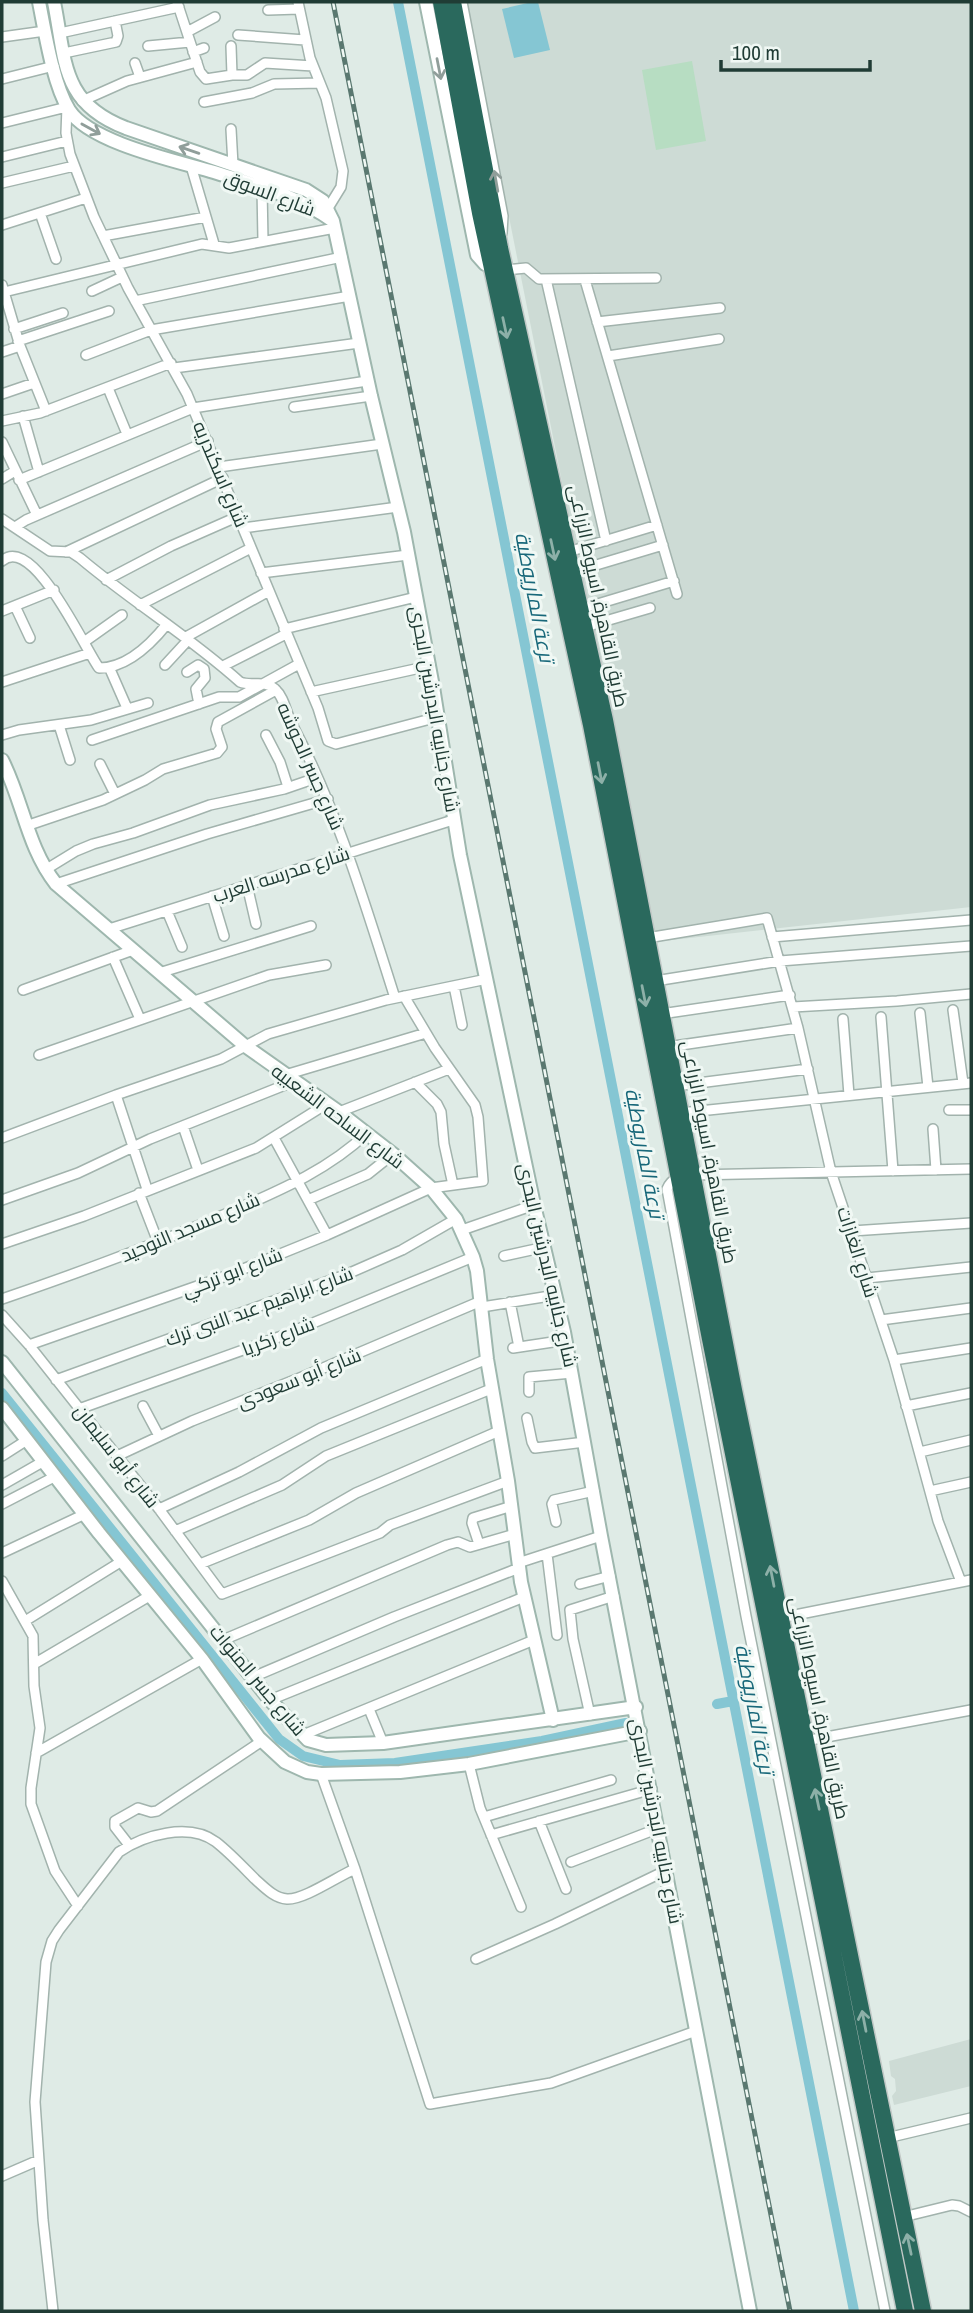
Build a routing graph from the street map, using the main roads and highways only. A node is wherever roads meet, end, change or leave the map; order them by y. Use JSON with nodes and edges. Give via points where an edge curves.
{"nodes":[{"id":1,"x":440,"y":2,"type":"edge"},
{"id":2,"x":453,"y":2,"type":"edge"},
{"id":3,"x":486,"y":212,"type":"junction"},
{"id":4,"x":498,"y":268,"type":"junction"},
{"id":5,"x":686,"y":1176,"type":"junction"},
{"id":6,"x":905,"y":2311,"type":"edge"},
{"id":7,"x":923,"y":2311,"type":"edge"}],
"edges":[{"from":1,"to":3,"type":"highway","name":"طريق القاهرة, اسيوط الزراعى"},
{"from":2,"to":3,"type":"highway","name":"طريق القاهرة, اسيوط الزراعى"},
{"from":3,"to":4,"type":"highway","name":"طريق القاهرة, اسيوط الزراعى"},
{"from":3,"to":4,"type":"highway","name":"طريق القاهرة, اسيوط الزراعى","via":[[500,248]]},
{"from":4,"to":5,"type":"highway","name":"طريق القاهرة, اسيوط الزراعى","one_way":true},
{"from":4,"to":5,"type":"highway","name":"طريق القاهرة, اسيوط الزراعى","via":[[585,627],[680,1113]]},
{"from":5,"to":6,"type":"highway","name":"طريق القاهرة, اسيوط الزراعى"},
{"from":7,"to":5,"type":"highway","name":"طريق القاهرة, اسيوط الزراعى","one_way":true}]}
